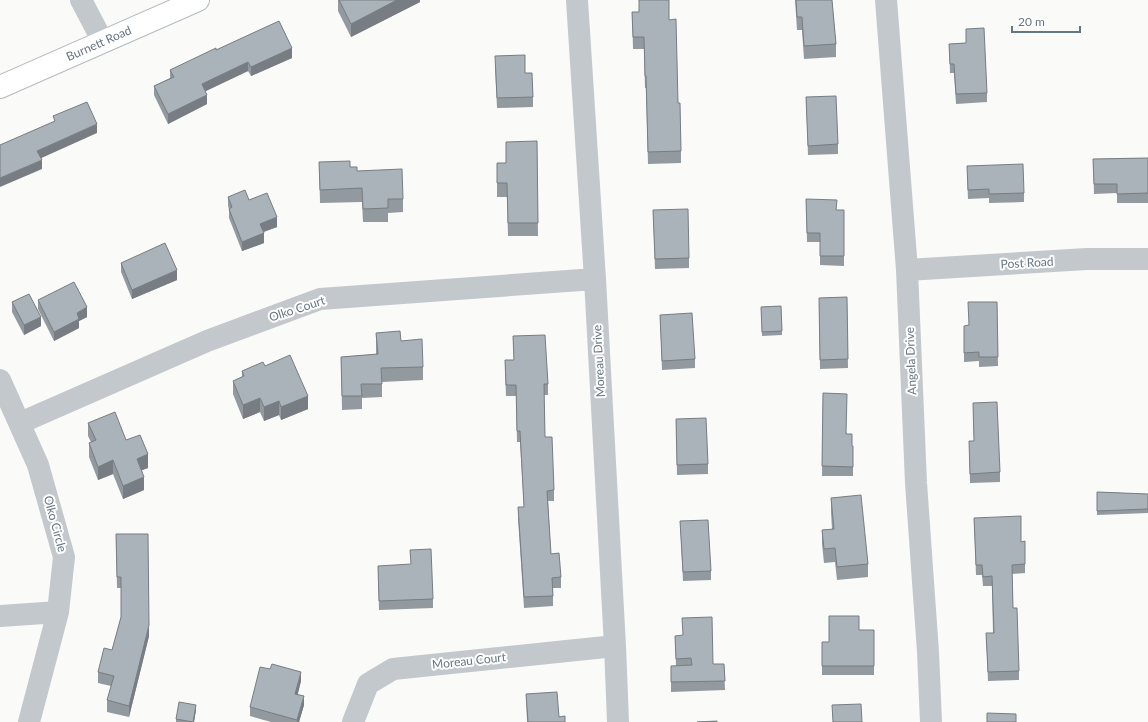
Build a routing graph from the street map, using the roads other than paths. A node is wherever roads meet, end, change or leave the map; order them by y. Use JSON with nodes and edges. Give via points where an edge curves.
{"nodes":[{"id":1,"x":81,"y":0,"type":"edge"},
{"id":2,"x":198,"y":0,"type":"edge"},
{"id":3,"x":577,"y":0,"type":"edge"},
{"id":4,"x":886,"y":0,"type":"edge"},
{"id":5,"x":102,"y":42,"type":"junction"},
{"id":6,"x":0,"y":87,"type":"edge"},
{"id":7,"x":1148,"y":259,"type":"edge"},
{"id":8,"x":907,"y":270,"type":"junction"},
{"id":9,"x":595,"y":279,"type":"junction"},
{"id":10,"x":0,"y":380,"type":"edge"},
{"id":11,"x":20,"y":423,"type":"junction"},
{"id":12,"x":58,"y":612,"type":"junction"},
{"id":13,"x":0,"y":616,"type":"edge"},
{"id":14,"x":615,"y":646,"type":"junction"},
{"id":15,"x":29,"y":722,"type":"edge"},
{"id":16,"x":353,"y":722,"type":"edge"},
{"id":17,"x":618,"y":722,"type":"edge"},
{"id":18,"x":931,"y":722,"type":"edge"}],
"edges":[{"from":1,"to":5,"type":"street"},
{"from":2,"to":5,"type":"main road","name":"Burnett Road"},
{"from":3,"to":9,"type":"street","name":"Moreau Drive"},
{"from":4,"to":8,"type":"street","name":"Angela Drive"},
{"from":5,"to":6,"type":"main road","name":"Burnett Road"},
{"from":7,"to":8,"type":"street","name":"Post Road","via":[[1087,259]]},
{"from":8,"to":18,"type":"street","name":"Angela Drive","via":[[916,483]]},
{"from":9,"to":11,"type":"street","name":"Olko Court","via":[[320,299],[207,341]]},
{"from":9,"to":14,"type":"street","name":"Moreau Drive"},
{"from":10,"to":11,"type":"street","name":"Olko Circle"},
{"from":11,"to":12,"type":"street","name":"Olko Circle","via":[[38,465],[64,557]]},
{"from":12,"to":13,"type":"street"},
{"from":12,"to":15,"type":"street","name":"Olko Circle"},
{"from":14,"to":16,"type":"street","name":"Moreau Court","via":[[393,669],[368,684]]},
{"from":14,"to":17,"type":"street","name":"Moreau Drive"}]}
